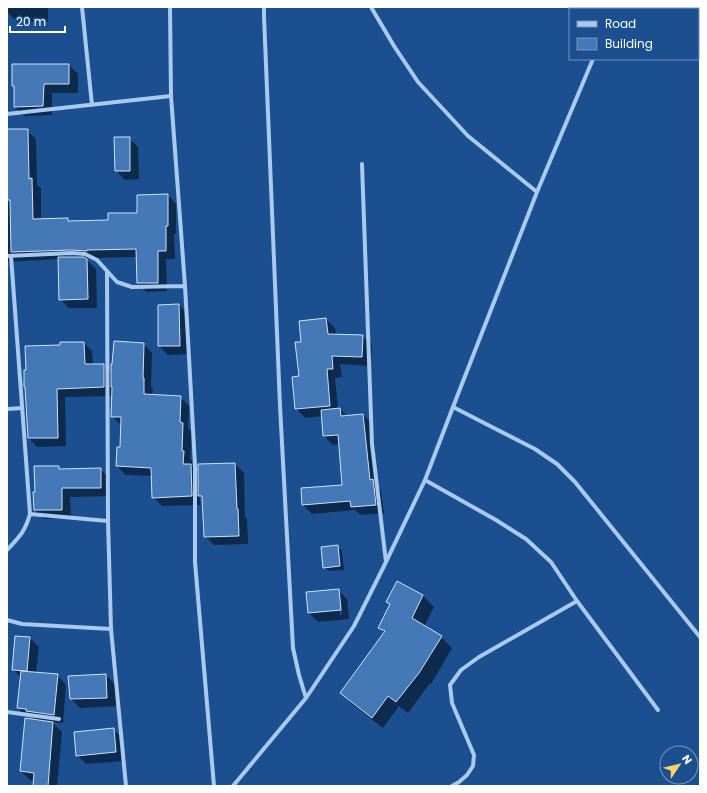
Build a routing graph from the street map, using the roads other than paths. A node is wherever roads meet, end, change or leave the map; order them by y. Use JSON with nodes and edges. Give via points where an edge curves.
{"nodes":[{"id":1,"x":82,"y":7,"type":"edge"},
{"id":2,"x":170,"y":7,"type":"edge"},
{"id":3,"x":264,"y":7,"type":"edge"},
{"id":4,"x":371,"y":7,"type":"edge"},
{"id":5,"x":593,"y":60,"type":"edge"},
{"id":6,"x":171,"y":96,"type":"junction"},
{"id":7,"x":92,"y":105,"type":"junction"},
{"id":8,"x":7,"y":114,"type":"edge"},
{"id":9,"x":362,"y":164,"type":"dead end"},
{"id":10,"x":537,"y":192,"type":"junction"},
{"id":11,"x":9,"y":256,"type":"edge"},
{"id":12,"x":107,"y":272,"type":"junction"},
{"id":13,"x":185,"y":286,"type":"junction"},
{"id":14,"x":453,"y":407,"type":"junction"},
{"id":15,"x":22,"y":408,"type":"junction"},
{"id":16,"x":7,"y":409,"type":"edge"},
{"id":17,"x":426,"y":480,"type":"junction"},
{"id":18,"x":30,"y":514,"type":"junction"},
{"id":19,"x":108,"y":521,"type":"junction"},
{"id":20,"x":7,"y":550,"type":"edge"},
{"id":21,"x":386,"y":562,"type":"junction"},
{"id":22,"x":577,"y":601,"type":"junction"},
{"id":23,"x":7,"y":620,"type":"edge"},
{"id":24,"x":111,"y":629,"type":"junction"},
{"id":25,"x":700,"y":637,"type":"edge"},
{"id":26,"x":306,"y":698,"type":"junction"},
{"id":27,"x":658,"y":710,"type":"dead end"},
{"id":28,"x":7,"y":712,"type":"edge"},
{"id":29,"x":59,"y":719,"type":"dead end"},
{"id":30,"x":126,"y":786,"type":"edge"},
{"id":31,"x":214,"y":786,"type":"edge"},
{"id":32,"x":234,"y":786,"type":"edge"},
{"id":33,"x":452,"y":786,"type":"edge"}],
"edges":[{"from":1,"to":7,"type":"street"},
{"from":2,"to":6,"type":"street"},
{"from":3,"to":26,"type":"street","via":[[280,406],[293,648]]},
{"from":4,"to":10,"type":"street","via":[[418,82],[468,136]]},
{"from":5,"to":10,"type":"street"},
{"from":6,"to":7,"type":"street"},
{"from":6,"to":13,"type":"street"},
{"from":7,"to":8,"type":"street"},
{"from":9,"to":21,"type":"street","via":[[372,444]]},
{"from":10,"to":14,"type":"street"},
{"from":11,"to":12,"type":"street","via":[[85,254],[97,260]]},
{"from":11,"to":15,"type":"street"},
{"from":12,"to":13,"type":"street","via":[[117,282],[132,287]]},
{"from":12,"to":19,"type":"street"},
{"from":13,"to":31,"type":"street","via":[[195,465],[195,562]]},
{"from":14,"to":17,"type":"street"},
{"from":14,"to":25,"type":"street","via":[[535,449],[556,464],[575,482]]},
{"from":15,"to":16,"type":"street"},
{"from":15,"to":18,"type":"street"},
{"from":17,"to":21,"type":"street"},
{"from":17,"to":22,"type":"street","via":[[526,539],[551,562]]},
{"from":18,"to":19,"type":"street"},
{"from":18,"to":20,"type":"street","via":[[21,534]]},
{"from":19,"to":24,"type":"street"},
{"from":21,"to":26,"type":"street","via":[[354,626]]},
{"from":22,"to":27,"type":"street"},
{"from":22,"to":33,"type":"street","via":[[479,657],[461,670],[450,685],[452,703],[474,755],[473,766],[467,775]]},
{"from":23,"to":24,"type":"street","via":[[22,624]]},
{"from":24,"to":30,"type":"street"},
{"from":26,"to":32,"type":"street"},
{"from":28,"to":29,"type":"street"}]}
